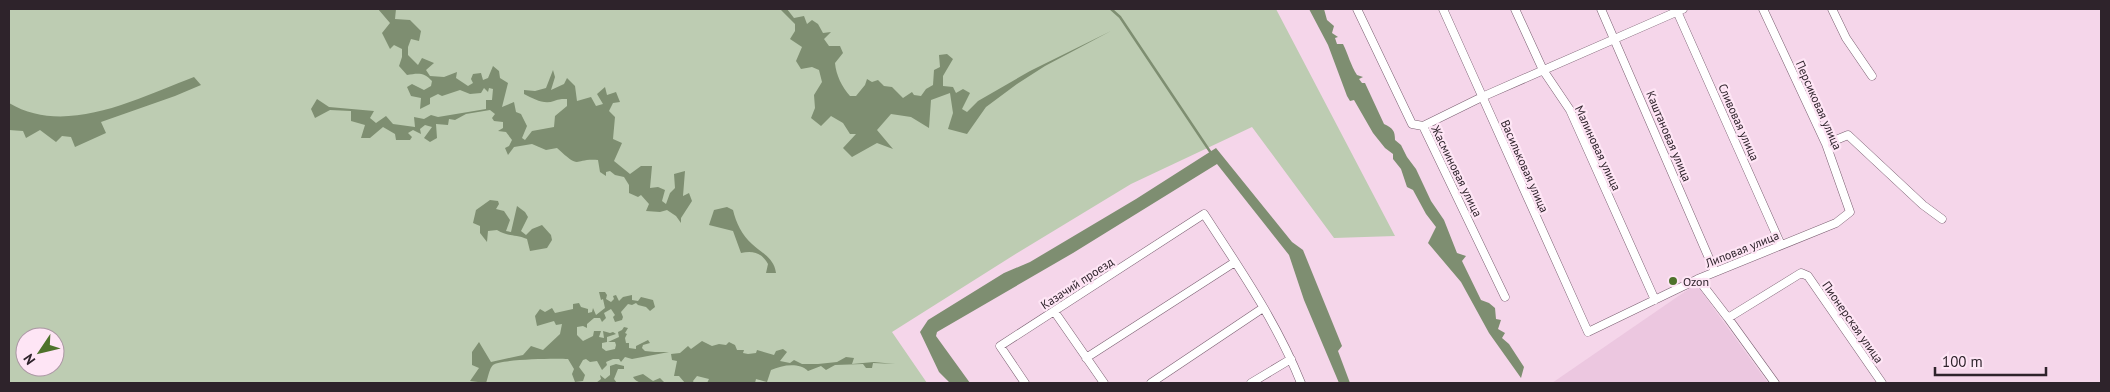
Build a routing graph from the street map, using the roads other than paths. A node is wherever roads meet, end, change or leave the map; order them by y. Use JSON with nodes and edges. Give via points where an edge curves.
{"nodes":[{"id":1,"x":1357,"y":9,"type":"edge"},
{"id":2,"x":1442,"y":9,"type":"edge"},
{"id":3,"x":1515,"y":9,"type":"edge"},
{"id":4,"x":1601,"y":9,"type":"edge"},
{"id":5,"x":1763,"y":9,"type":"edge"},
{"id":6,"x":1832,"y":9,"type":"edge"},
{"id":7,"x":1678,"y":10,"type":"edge"},
{"id":8,"x":1615,"y":38,"type":"junction"},
{"id":9,"x":1542,"y":70,"type":"junction"},
{"id":10,"x":1872,"y":76,"type":"dead end"},
{"id":11,"x":1482,"y":97,"type":"junction"},
{"id":12,"x":1423,"y":126,"type":"junction"},
{"id":13,"x":1826,"y":144,"type":"junction"},
{"id":14,"x":1850,"y":212,"type":"joint"},
{"id":15,"x":1942,"y":219,"type":"dead end"},
{"id":16,"x":1781,"y":245,"type":"junction"},
{"id":17,"x":1235,"y":262,"type":"junction"},
{"id":18,"x":1715,"y":272,"type":"junction"},
{"id":19,"x":1698,"y":279,"type":"junction"},
{"id":20,"x":1505,"y":297,"type":"dead end"},
{"id":21,"x":1655,"y":300,"type":"junction"},
{"id":22,"x":1264,"y":308,"type":"junction"},
{"id":23,"x":1054,"y":311,"type":"junction"},
{"id":24,"x":1728,"y":318,"type":"junction"},
{"id":25,"x":1588,"y":332,"type":"joint"},
{"id":26,"x":1086,"y":358,"type":"junction"},
{"id":27,"x":1291,"y":359,"type":"junction"},
{"id":28,"x":1025,"y":383,"type":"edge"},
{"id":29,"x":1104,"y":383,"type":"edge"},
{"id":30,"x":1151,"y":383,"type":"edge"},
{"id":31,"x":1250,"y":383,"type":"edge"},
{"id":32,"x":1301,"y":383,"type":"edge"},
{"id":33,"x":1774,"y":383,"type":"edge"},
{"id":34,"x":1882,"y":383,"type":"edge"}],
"edges":[{"from":1,"to":12,"type":"street","name":"Жасминовая улица","via":[[1412,124]]},
{"from":2,"to":11,"type":"street","name":"Васильковая улица"},
{"from":3,"to":9,"type":"street","name":"Малиновая улица"},
{"from":4,"to":8,"type":"street","name":"Каштановая улица"},
{"from":5,"to":13,"type":"street","name":"Персиковая улица"},
{"from":6,"to":10,"type":"street","via":[[1846,38]]},
{"from":7,"to":8,"type":"street"},
{"from":7,"to":16,"type":"street","name":"Сливовая улица"},
{"from":8,"to":9,"type":"street"},
{"from":8,"to":18,"type":"street","name":"Каштановая улица"},
{"from":9,"to":11,"type":"street"},
{"from":9,"to":21,"type":"street","name":"Малиновая улица","via":[[1570,110]]},
{"from":11,"to":12,"type":"street"},
{"from":11,"to":25,"type":"street","name":"Васильковая улица"},
{"from":12,"to":20,"type":"street","name":"Жасминовая улица"},
{"from":13,"to":14,"type":"street","name":"Персиковая улица"},
{"from":13,"to":15,"type":"street","via":[[1848,136]]},
{"from":14,"to":16,"type":"street","name":"Липовая улица","via":[[1836,223]]},
{"from":16,"to":18,"type":"street","name":"Липовая улица"},
{"from":17,"to":22,"type":"street"},
{"from":17,"to":23,"type":"street","name":"Казачий проезд","via":[[1204,214]]},
{"from":17,"to":26,"type":"street"},
{"from":18,"to":19,"type":"street","name":"Липовая улица"},
{"from":19,"to":21,"type":"street","name":"Липовая улица"},
{"from":19,"to":24,"type":"street"},
{"from":21,"to":25,"type":"street","name":"Липовая улица"},
{"from":22,"to":27,"type":"street"},
{"from":22,"to":30,"type":"street"},
{"from":23,"to":26,"type":"street"},
{"from":23,"to":28,"type":"street","name":"Казачий проезд","via":[[1000,346]]},
{"from":24,"to":33,"type":"street"},
{"from":24,"to":34,"type":"street","name":"Пионерская улица","via":[[1801,273],[1808,276]]},
{"from":26,"to":29,"type":"street"},
{"from":27,"to":31,"type":"street"},
{"from":27,"to":32,"type":"street"}]}
